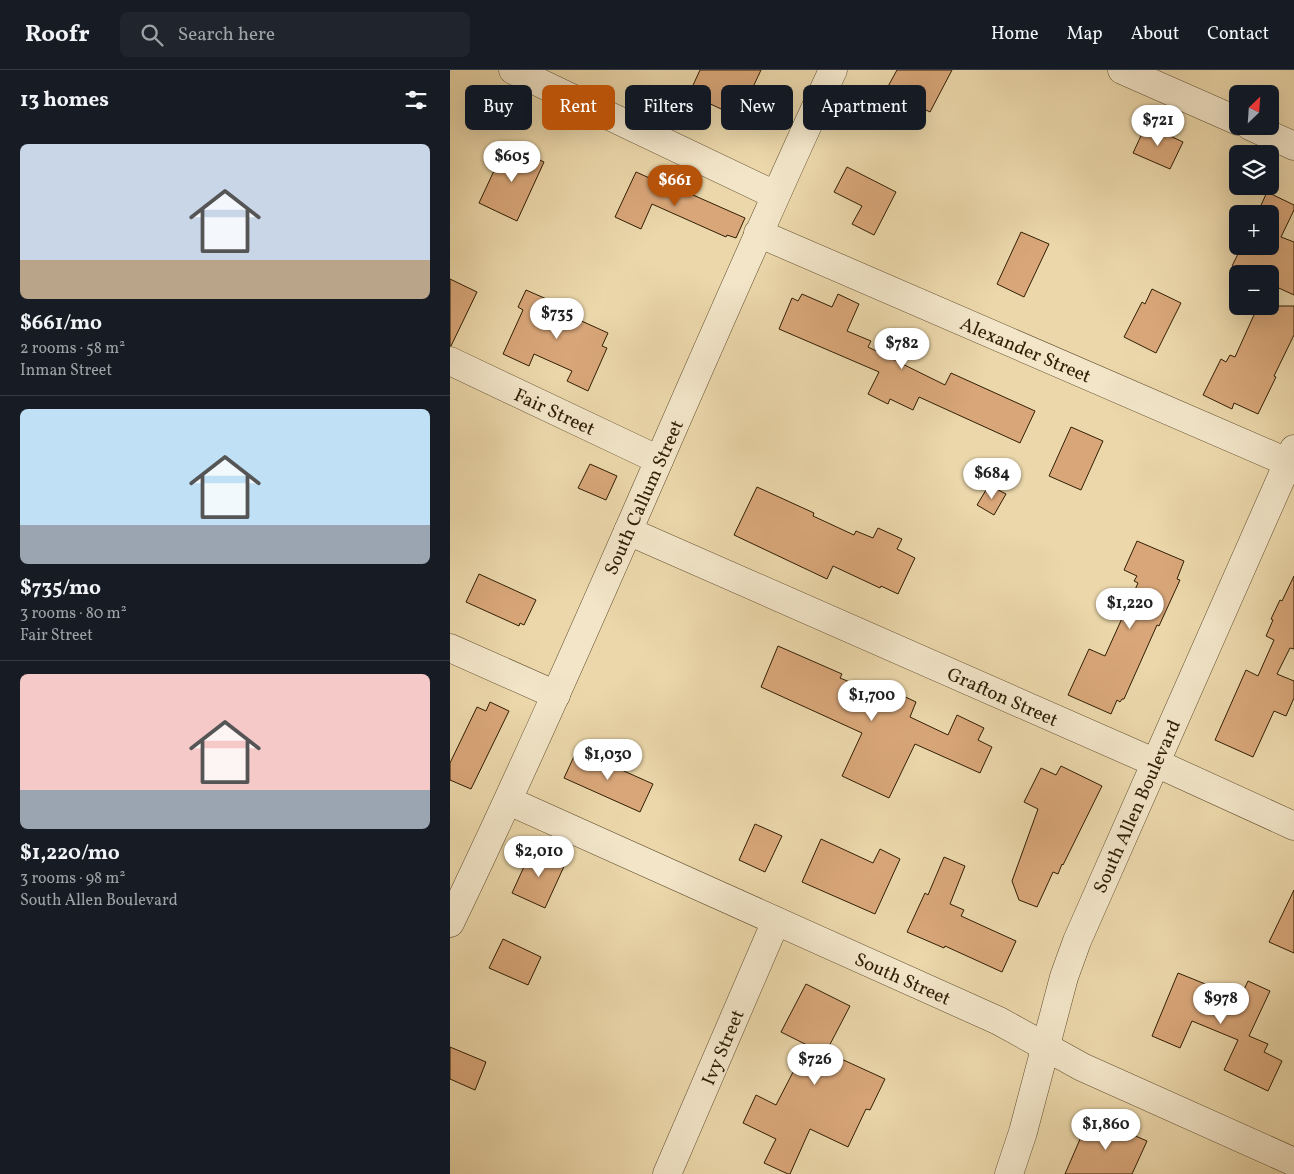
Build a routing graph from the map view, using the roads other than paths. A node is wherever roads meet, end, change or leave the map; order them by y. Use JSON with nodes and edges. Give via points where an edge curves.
{"nodes":[{"id":1,"x":513,"y":70,"type":"edge"},
{"id":2,"x":833,"y":70,"type":"edge"},
{"id":3,"x":1122,"y":70,"type":"edge"},
{"id":4,"x":1229,"y":117,"type":"edge"},
{"id":5,"x":1270,"y":135,"type":"edge"},
{"id":6,"x":1294,"y":146,"type":"edge"},
{"id":7,"x":775,"y":195,"type":"junction"},
{"id":8,"x":758,"y":233,"type":"junction"},
{"id":9,"x":450,"y":362,"type":"edge"},
{"id":10,"x":1292,"y":459,"type":"edge"},
{"id":11,"x":659,"y":460,"type":"junction"},
{"id":12,"x":628,"y":531,"type":"junction"},
{"id":13,"x":450,"y":648,"type":"edge"},
{"id":14,"x":556,"y":695,"type":"junction"},
{"id":15,"x":1156,"y":763,"type":"junction"},
{"id":16,"x":508,"y":801,"type":"junction"},
{"id":17,"x":1294,"y":826,"type":"edge"},
{"id":18,"x":776,"y":921,"type":"junction"},
{"id":19,"x":450,"y":923,"type":"edge"},
{"id":20,"x":1045,"y":1046,"type":"junction"},
{"id":21,"x":1294,"y":1162,"type":"edge"},
{"id":22,"x":667,"y":1174,"type":"edge"},
{"id":23,"x":1009,"y":1174,"type":"edge"}],
"edges":[{"from":1,"to":7,"type":"street"},
{"from":2,"to":7,"type":"street","name":"South Callum Street"},
{"from":3,"to":4,"type":"street"},
{"from":5,"to":6,"type":"street"},
{"from":7,"to":8,"type":"street","name":"South Callum Street"},
{"from":8,"to":10,"type":"street","name":"Alexander Street"},
{"from":8,"to":11,"type":"street","name":"South Callum Street"},
{"from":9,"to":11,"type":"street","name":"Fair Street"},
{"from":10,"to":15,"type":"street","name":"South Allen Boulevard"},
{"from":11,"to":12,"type":"street","name":"South Callum Street"},
{"from":12,"to":14,"type":"street","name":"South Callum Street"},
{"from":12,"to":15,"type":"street","name":"Grafton Street"},
{"from":13,"to":14,"type":"street"},
{"from":14,"to":16,"type":"street","name":"South Callum Street"},
{"from":15,"to":17,"type":"street","name":"Grafton Street"},
{"from":15,"to":20,"type":"street","name":"South Allen Boulevard","via":[[1077,941]]},
{"from":16,"to":18,"type":"street","name":"South Street"},
{"from":16,"to":19,"type":"street","name":"South Callum Street"},
{"from":18,"to":20,"type":"street","name":"South Street","via":[[998,1021]]},
{"from":18,"to":22,"type":"street","name":"Ivy Street"},
{"from":20,"to":21,"type":"street","name":"South Street","via":[[1082,1067]]},
{"from":20,"to":23,"type":"street","name":"South Allen Boulevard"}]}
